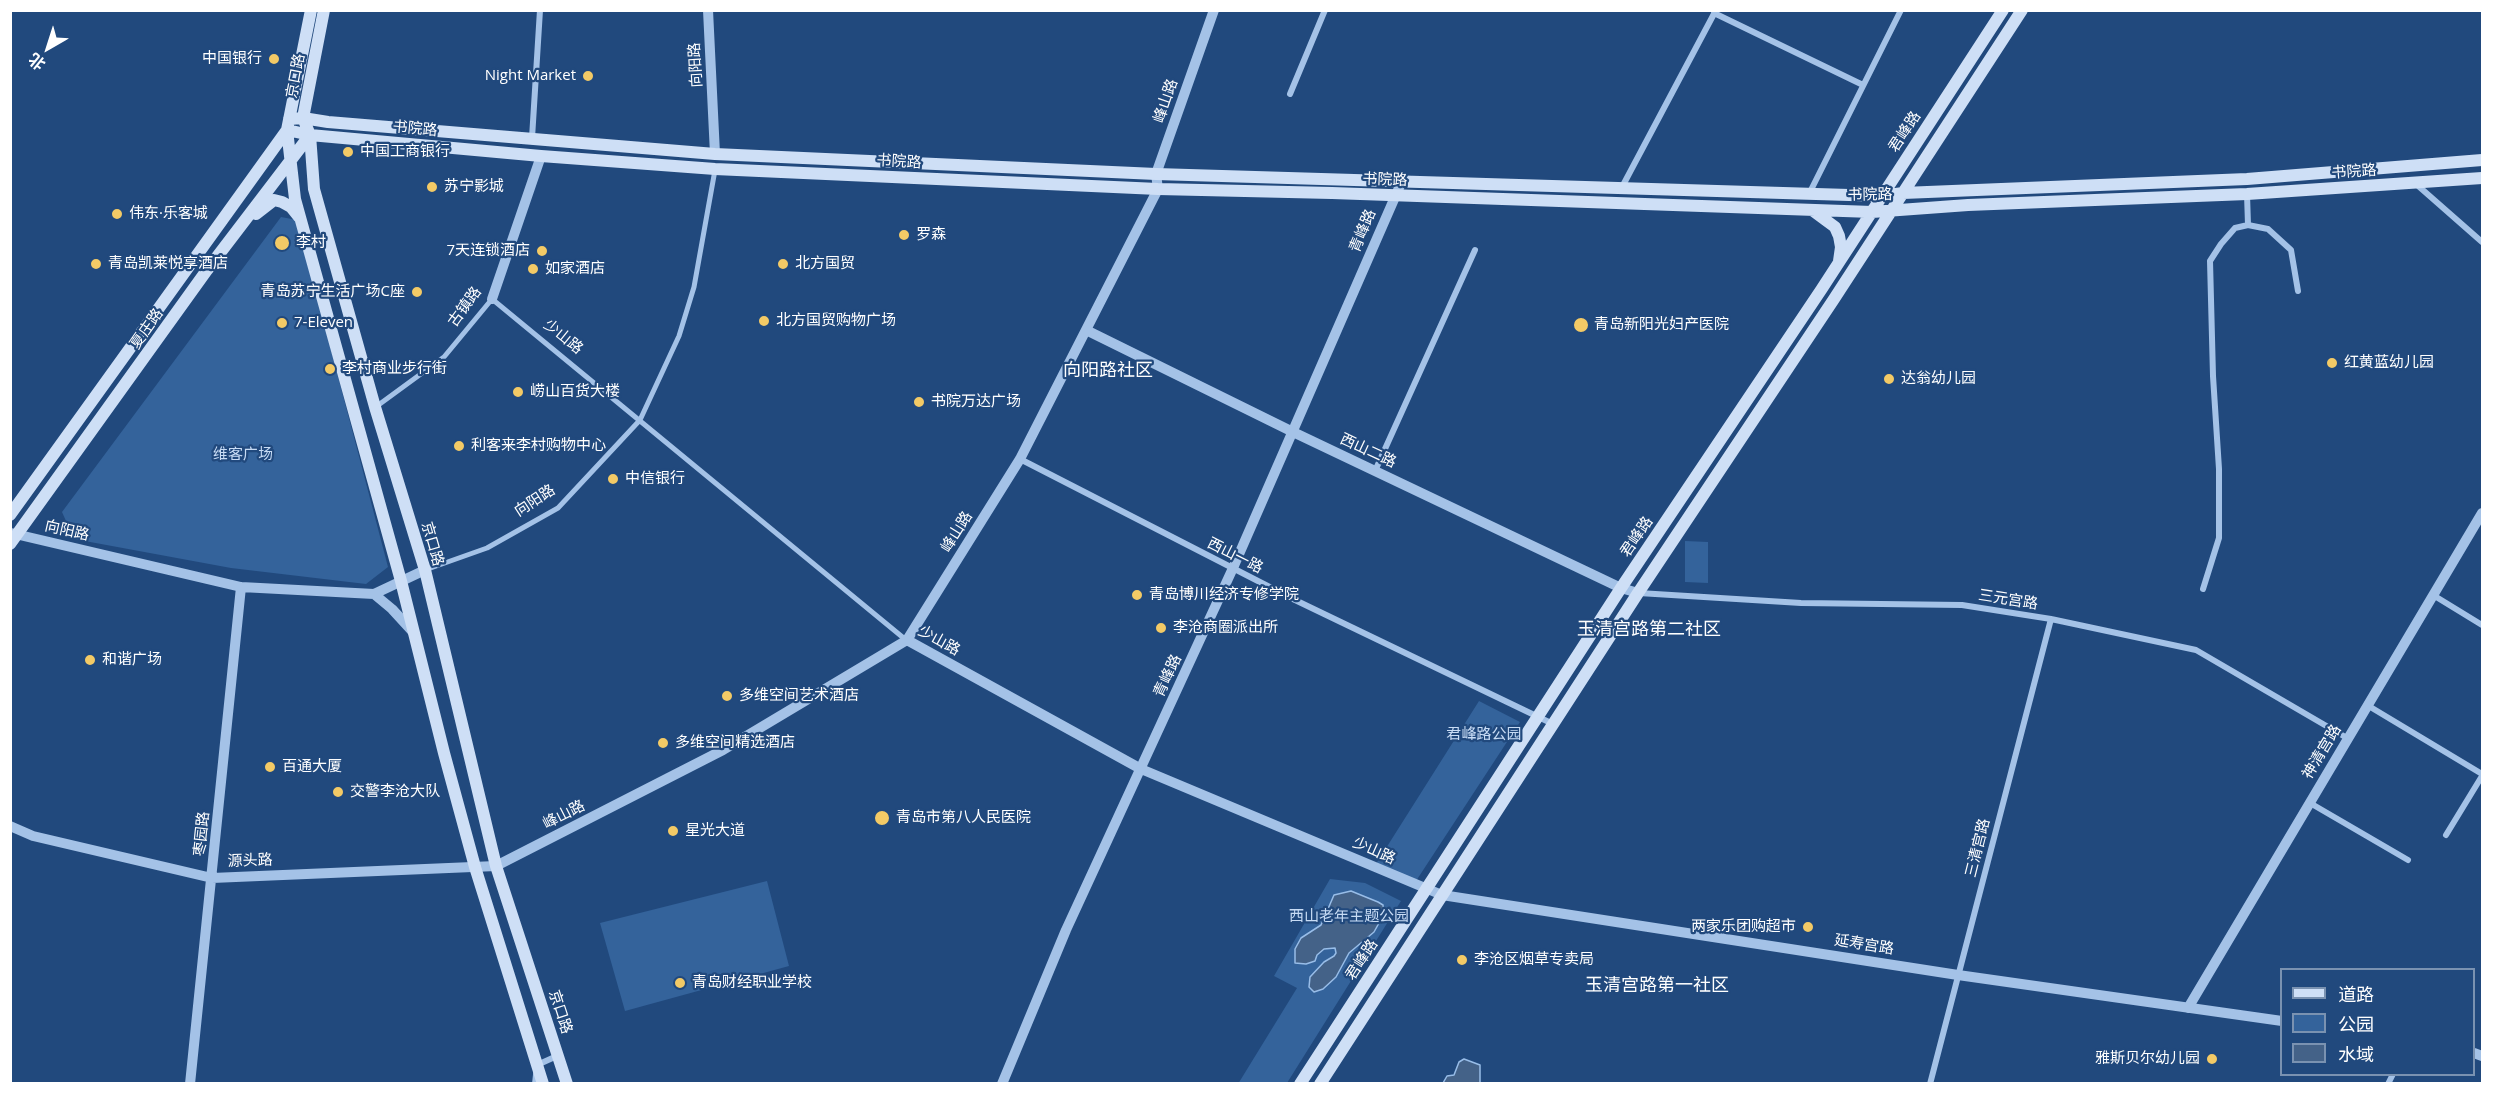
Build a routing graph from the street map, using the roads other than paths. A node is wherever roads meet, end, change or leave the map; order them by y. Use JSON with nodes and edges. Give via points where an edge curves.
{"nodes":[{"id":1,"x":311,"y":10,"type":"edge"},
{"id":2,"x":324,"y":10,"type":"edge"},
{"id":3,"x":540,"y":10,"type":"edge"},
{"id":4,"x":708,"y":10,"type":"edge"},
{"id":5,"x":1214,"y":10,"type":"edge"},
{"id":6,"x":1325,"y":10,"type":"edge"},
{"id":7,"x":1901,"y":10,"type":"edge"},
{"id":8,"x":2003,"y":10,"type":"edge"},
{"id":9,"x":2022,"y":10,"type":"edge"},
{"id":10,"x":1715,"y":12,"type":"edge"},
{"id":11,"x":1863,"y":85,"type":"junction"},
{"id":12,"x":1290,"y":94,"type":"dead end"},
{"id":13,"x":303,"y":118,"type":"junction"},
{"id":14,"x":288,"y":125,"type":"junction"},
{"id":15,"x":310,"y":135,"type":"junction"},
{"id":16,"x":532,"y":138,"type":"junction"},
{"id":17,"x":715,"y":154,"type":"junction"},
{"id":18,"x":541,"y":156,"type":"junction"},
{"id":19,"x":291,"y":159,"type":"junction"},
{"id":20,"x":2482,"y":160,"type":"edge"},
{"id":21,"x":715,"y":169,"type":"junction"},
{"id":22,"x":1156,"y":174,"type":"junction"},
{"id":23,"x":2482,"y":178,"type":"edge"},
{"id":24,"x":1402,"y":181,"type":"junction"},
{"id":25,"x":2415,"y":183,"type":"junction"},
{"id":26,"x":1158,"y":189,"type":"junction"},
{"id":27,"x":1621,"y":189,"type":"junction"},
{"id":28,"x":1903,"y":193,"type":"junction"},
{"id":29,"x":1809,"y":194,"type":"junction"},
{"id":30,"x":2247,"y":194,"type":"junction"},
{"id":31,"x":1395,"y":196,"type":"junction"},
{"id":32,"x":1882,"y":196,"type":"junction"},
{"id":33,"x":1811,"y":210,"type":"junction"},
{"id":34,"x":1892,"y":210,"type":"junction"},
{"id":35,"x":1872,"y":212,"type":"junction"},
{"id":36,"x":300,"y":220,"type":"junction"},
{"id":37,"x":242,"y":223,"type":"junction"},
{"id":38,"x":2248,"y":225,"type":"junction"},
{"id":39,"x":2482,"y":242,"type":"edge"},
{"id":40,"x":1475,"y":250,"type":"dead end"},
{"id":41,"x":1839,"y":263,"type":"junction"},
{"id":42,"x":2298,"y":291,"type":"dead end"},
{"id":43,"x":492,"y":299,"type":"junction"},
{"id":44,"x":1086,"y":330,"type":"junction"},
{"id":45,"x":375,"y":407,"type":"junction"},
{"id":46,"x":640,"y":420,"type":"junction"},
{"id":47,"x":1293,"y":432,"type":"junction"},
{"id":48,"x":1020,"y":459,"type":"junction"},
{"id":49,"x":1375,"y":471,"type":"junction"},
{"id":50,"x":2482,"y":513,"type":"edge"},
{"id":51,"x":10,"y":515,"type":"edge"},
{"id":52,"x":13,"y":537,"type":"edge"},
{"id":53,"x":1233,"y":568,"type":"junction"},
{"id":54,"x":424,"y":570,"type":"junction"},
{"id":55,"x":401,"y":581,"type":"junction"},
{"id":56,"x":241,"y":587,"type":"junction"},
{"id":57,"x":1621,"y":588,"type":"junction"},
{"id":58,"x":2203,"y":589,"type":"dead end"},
{"id":59,"x":1638,"y":593,"type":"junction"},
{"id":60,"x":374,"y":594,"type":"junction"},
{"id":61,"x":2433,"y":595,"type":"junction"},
{"id":62,"x":2051,"y":620,"type":"junction"},
{"id":63,"x":2482,"y":625,"type":"edge"},
{"id":64,"x":414,"y":633,"type":"junction"},
{"id":65,"x":906,"y":640,"type":"junction"},
{"id":66,"x":2367,"y":705,"type":"junction"},
{"id":67,"x":1538,"y":716,"type":"junction"},
{"id":68,"x":1553,"y":724,"type":"junction"},
{"id":69,"x":2347,"y":738,"type":"junction"},
{"id":70,"x":1141,"y":770,"type":"junction"},
{"id":71,"x":2482,"y":775,"type":"edge"},
{"id":72,"x":2309,"y":802,"type":"junction"},
{"id":73,"x":10,"y":826,"type":"edge"},
{"id":74,"x":2446,"y":836,"type":"dead end"},
{"id":75,"x":2408,"y":860,"type":"dead end"},
{"id":76,"x":496,"y":866,"type":"junction"},
{"id":77,"x":475,"y":867,"type":"junction"},
{"id":78,"x":213,"y":878,"type":"junction"},
{"id":79,"x":1426,"y":890,"type":"junction"},
{"id":80,"x":1442,"y":895,"type":"junction"},
{"id":81,"x":1958,"y":975,"type":"junction"},
{"id":82,"x":2188,"y":1008,"type":"junction"},
{"id":83,"x":2280,"y":1022,"type":"edge"},
{"id":84,"x":558,"y":1056,"type":"junction"},
{"id":85,"x":537,"y":1065,"type":"junction"},
{"id":86,"x":190,"y":1083,"type":"edge"},
{"id":87,"x":535,"y":1083,"type":"edge"},
{"id":88,"x":543,"y":1083,"type":"edge"},
{"id":89,"x":567,"y":1083,"type":"edge"},
{"id":90,"x":1002,"y":1083,"type":"edge"},
{"id":91,"x":1300,"y":1083,"type":"edge"},
{"id":92,"x":1320,"y":1083,"type":"edge"},
{"id":93,"x":1930,"y":1083,"type":"edge"}],
"edges":[{"from":1,"to":14,"type":"main road","name":"京口路"},
{"from":2,"to":13,"type":"main road","name":"京口路"},
{"from":3,"to":16,"type":"street"},
{"from":4,"to":17,"type":"street","name":"向阳路"},
{"from":5,"to":22,"type":"street","name":"峰山路"},
{"from":6,"to":12,"type":"street"},
{"from":7,"to":11,"type":"street"},
{"from":8,"to":32,"type":"main road","name":"君峰路"},
{"from":9,"to":28,"type":"main road"},
{"from":10,"to":11,"type":"street"},
{"from":10,"to":27,"type":"street"},
{"from":11,"to":29,"type":"street"},
{"from":13,"to":14,"type":"main road","name":"书院路"},
{"from":13,"to":15,"type":"main road","name":"京口路"},
{"from":13,"to":16,"type":"main road","name":"书院路"},
{"from":14,"to":15,"type":"main road","name":"书院路"},
{"from":14,"to":19,"type":"main road","name":"京口路"},
{"from":14,"to":51,"type":"main road","name":"夏庄路"},
{"from":15,"to":18,"type":"main road","name":"书院路"},
{"from":15,"to":19,"type":"main road","name":"夏庄路"},
{"from":15,"to":45,"type":"main road","name":"京口路","via":[[314,189]]},
{"from":16,"to":17,"type":"main road","name":"书院路"},
{"from":17,"to":21,"type":"main road","name":"向阳路"},
{"from":17,"to":22,"type":"main road","name":"书院路"},
{"from":18,"to":21,"type":"main road","name":"书院路"},
{"from":18,"to":43,"type":"street","name":"古镇路"},
{"from":19,"to":36,"type":"main road","name":"京口路"},
{"from":19,"to":37,"type":"main road","name":"夏庄路"},
{"from":20,"to":28,"type":"main road","name":"书院路","via":[[2247,179]]},
{"from":21,"to":26,"type":"main road","name":"书院路"},
{"from":21,"to":46,"type":"street","name":"向阳路","via":[[694,287],[679,336]]},
{"from":22,"to":24,"type":"main road","name":"书院路"},
{"from":22,"to":26,"type":"street","name":"峰山路"},
{"from":23,"to":25,"type":"main road","name":"书院路"},
{"from":24,"to":27,"type":"main road","name":"书院路"},
{"from":24,"to":31,"type":"street","name":"青峰路"},
{"from":25,"to":30,"type":"main road","name":"书院路"},
{"from":25,"to":39,"type":"street"},
{"from":26,"to":31,"type":"main road","name":"书院路"},
{"from":26,"to":44,"type":"street","name":"峰山路"},
{"from":27,"to":29,"type":"main road","name":"书院路"},
{"from":28,"to":32,"type":"main road","name":"书院路"},
{"from":28,"to":34,"type":"main road"},
{"from":29,"to":32,"type":"main road","name":"书院路"},
{"from":30,"to":34,"type":"main road","name":"书院路"},
{"from":30,"to":38,"type":"street"},
{"from":31,"to":33,"type":"main road","name":"书院路"},
{"from":31,"to":47,"type":"street","name":"青峰路"},
{"from":32,"to":35,"type":"main road","name":"君峰路"},
{"from":33,"to":35,"type":"main road","name":"书院路"},
{"from":33,"to":41,"type":"main road","via":[[1835,227],[1841,247]]},
{"from":34,"to":35,"type":"main road","name":"书院路"},
{"from":34,"to":59,"type":"main road"},
{"from":35,"to":41,"type":"main road","name":"君峰路"},
{"from":36,"to":37,"type":"main road","via":[[291,207],[274,201]]},
{"from":36,"to":55,"type":"main road","name":"京口路"},
{"from":37,"to":52,"type":"main road","name":"夏庄路"},
{"from":38,"to":42,"type":"street","via":[[2268,229],[2291,250]]},
{"from":38,"to":58,"type":"street","via":[[2235,228],[2210,261],[2219,538]]},
{"from":40,"to":49,"type":"street"},
{"from":41,"to":57,"type":"main road","name":"君峰路"},
{"from":43,"to":45,"type":"street","name":"古镇路","via":[[444,357]]},
{"from":43,"to":46,"type":"street","name":"少山路"},
{"from":44,"to":47,"type":"street","name":"西山二路"},
{"from":44,"to":48,"type":"street","name":"峰山路"},
{"from":45,"to":54,"type":"main road","name":"京口路"},
{"from":46,"to":54,"type":"street","name":"向阳路","via":[[558,508],[487,548]]},
{"from":46,"to":65,"type":"street","name":"少山路"},
{"from":47,"to":49,"type":"street","name":"西山二路"},
{"from":47,"to":53,"type":"street","name":"青峰路"},
{"from":48,"to":53,"type":"street","name":"西山一路"},
{"from":48,"to":65,"type":"street","name":"峰山路"},
{"from":49,"to":57,"type":"street","name":"西山二路"},
{"from":50,"to":61,"type":"street","name":"神清宫路"},
{"from":52,"to":56,"type":"street","name":"向阳路"},
{"from":53,"to":67,"type":"street","name":"西山一路"},
{"from":53,"to":70,"type":"street","name":"青峰路"},
{"from":54,"to":55,"type":"street","name":"向阳路"},
{"from":54,"to":76,"type":"main road","name":"京口路"},
{"from":55,"to":60,"type":"street","name":"向阳路"},
{"from":55,"to":64,"type":"main road","name":"京口路"},
{"from":56,"to":60,"type":"street","name":"向阳路"},
{"from":56,"to":78,"type":"street","name":"枣园路"},
{"from":57,"to":59,"type":"street","name":"西山二路"},
{"from":57,"to":67,"type":"main road","name":"君峰路"},
{"from":59,"to":62,"type":"street","name":"三元宫路","via":[[1801,603],[1962,605]]},
{"from":59,"to":68,"type":"main road"},
{"from":60,"to":64,"type":"street"},
{"from":61,"to":63,"type":"street"},
{"from":61,"to":66,"type":"street","name":"神清宫路"},
{"from":62,"to":69,"type":"street","name":"三元宫路","via":[[2196,650]]},
{"from":62,"to":81,"type":"street","name":"三清宫路"},
{"from":64,"to":77,"type":"main road","name":"京口路"},
{"from":65,"to":70,"type":"street","name":"少山路"},
{"from":65,"to":76,"type":"street","name":"峰山路","via":[[723,750]]},
{"from":66,"to":69,"type":"street","name":"神清宫路"},
{"from":66,"to":71,"type":"street"},
{"from":67,"to":68,"type":"street","name":"西山一路"},
{"from":67,"to":79,"type":"main road","name":"君峰路"},
{"from":68,"to":80,"type":"main road"},
{"from":69,"to":72,"type":"street","name":"神清宫路"},
{"from":70,"to":79,"type":"street","name":"少山路"},
{"from":70,"to":90,"type":"street","name":"青峰路","via":[[1066,930]]},
{"from":71,"to":74,"type":"street"},
{"from":72,"to":75,"type":"street"},
{"from":72,"to":82,"type":"street","name":"神清宫路"},
{"from":73,"to":78,"type":"street","name":"源头路","via":[[33,836]]},
{"from":76,"to":77,"type":"street","name":"源头路"},
{"from":76,"to":84,"type":"main road","name":"京口路"},
{"from":77,"to":78,"type":"street","name":"源头路"},
{"from":77,"to":85,"type":"main road","name":"京口路"},
{"from":78,"to":86,"type":"street","name":"枣园路"},
{"from":79,"to":80,"type":"street","name":"少山路"},
{"from":79,"to":91,"type":"main road","name":"君峰路"},
{"from":80,"to":81,"type":"street","name":"延寿宫路"},
{"from":80,"to":92,"type":"main road"},
{"from":81,"to":82,"type":"street","name":"延寿宫路"},
{"from":81,"to":93,"type":"street","name":"三清宫路"},
{"from":82,"to":83,"type":"street","name":"延寿宫路"},
{"from":84,"to":85,"type":"street"},
{"from":84,"to":89,"type":"main road","name":"京口路"},
{"from":85,"to":87,"type":"street"},
{"from":85,"to":88,"type":"main road","name":"京口路"}]}
